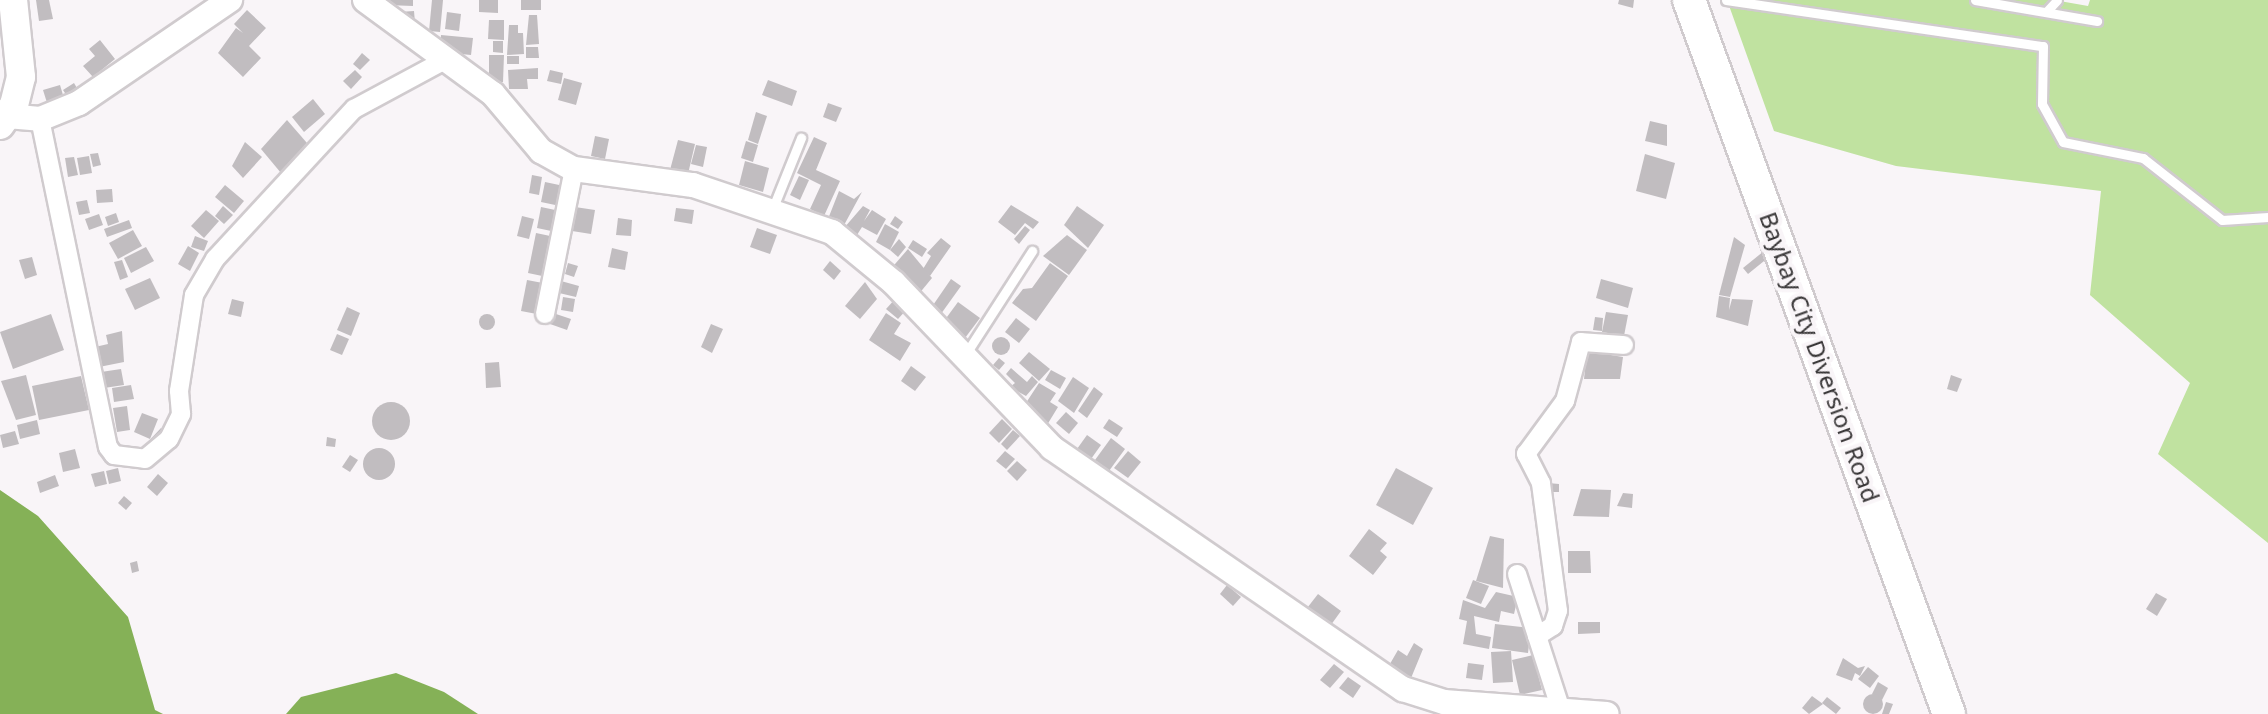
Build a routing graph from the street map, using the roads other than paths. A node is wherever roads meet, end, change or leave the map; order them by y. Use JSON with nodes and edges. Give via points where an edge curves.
{"nodes":[{"id":1,"x":13,"y":0,"type":"edge"},
{"id":2,"x":230,"y":0,"type":"edge"},
{"id":3,"x":365,"y":0,"type":"edge"},
{"id":4,"x":1689,"y":0,"type":"edge"},
{"id":5,"x":1726,"y":0,"type":"edge"},
{"id":6,"x":1975,"y":0,"type":"edge"},
{"id":7,"x":2057,"y":0,"type":"edge"},
{"id":8,"x":2046,"y":12,"type":"junction"},
{"id":9,"x":2097,"y":21,"type":"dead end"},
{"id":10,"x":445,"y":60,"type":"junction"},
{"id":11,"x":40,"y":119,"type":"junction"},
{"id":12,"x":3,"y":121,"type":"edge"},
{"id":13,"x":801,"y":138,"type":"dead end"},
{"id":14,"x":574,"y":169,"type":"junction"},
{"id":15,"x":772,"y":210,"type":"junction"},
{"id":16,"x":2268,"y":217,"type":"edge"},
{"id":17,"x":1032,"y":251,"type":"dead end"},
{"id":18,"x":545,"y":314,"type":"dead end"},
{"id":19,"x":1624,"y":345,"type":"dead end"},
{"id":20,"x":963,"y":357,"type":"junction"},
{"id":21,"x":1517,"y":574,"type":"dead end"},
{"id":22,"x":1537,"y":636,"type":"junction"},
{"id":23,"x":1560,"y":707,"type":"junction"},
{"id":24,"x":1607,"y":714,"type":"edge"},
{"id":25,"x":1949,"y":714,"type":"edge"}],
"edges":[{"from":1,"to":12,"type":"main road","via":[[21,77]]},
{"from":2,"to":11,"type":"street","via":[[79,103]]},
{"from":3,"to":10,"type":"street"},
{"from":4,"to":25,"type":"highway","name":"Baybay City Diversion Road"},
{"from":5,"to":16,"type":"lane","via":[[2043,46],[2042,104],[2063,142],[2143,158],[2222,220]]},
{"from":6,"to":8,"type":"lane"},
{"from":7,"to":8,"type":"lane"},
{"from":8,"to":9,"type":"lane"},
{"from":10,"to":11,"type":"street","via":[[354,109],[215,259],[194,295],[179,391],[181,414],[169,439],[145,459],[114,455],[108,447]]},
{"from":10,"to":14,"type":"street","via":[[493,94],[541,151]]},
{"from":11,"to":12,"type":"street"},
{"from":13,"to":15,"type":"lane"},
{"from":14,"to":15,"type":"street","via":[[693,185]]},
{"from":14,"to":18,"type":"street"},
{"from":15,"to":20,"type":"street","via":[[811,222],[851,245]]},
{"from":17,"to":20,"type":"lane"},
{"from":19,"to":22,"type":"street","via":[[1581,342],[1565,401],[1526,454],[1541,483],[1558,611],[1553,626]]},
{"from":20,"to":23,"type":"street","via":[[1052,448],[1403,689],[1444,702]]},
{"from":21,"to":22,"type":"street"},
{"from":22,"to":23,"type":"street"},
{"from":23,"to":24,"type":"street"}]}
